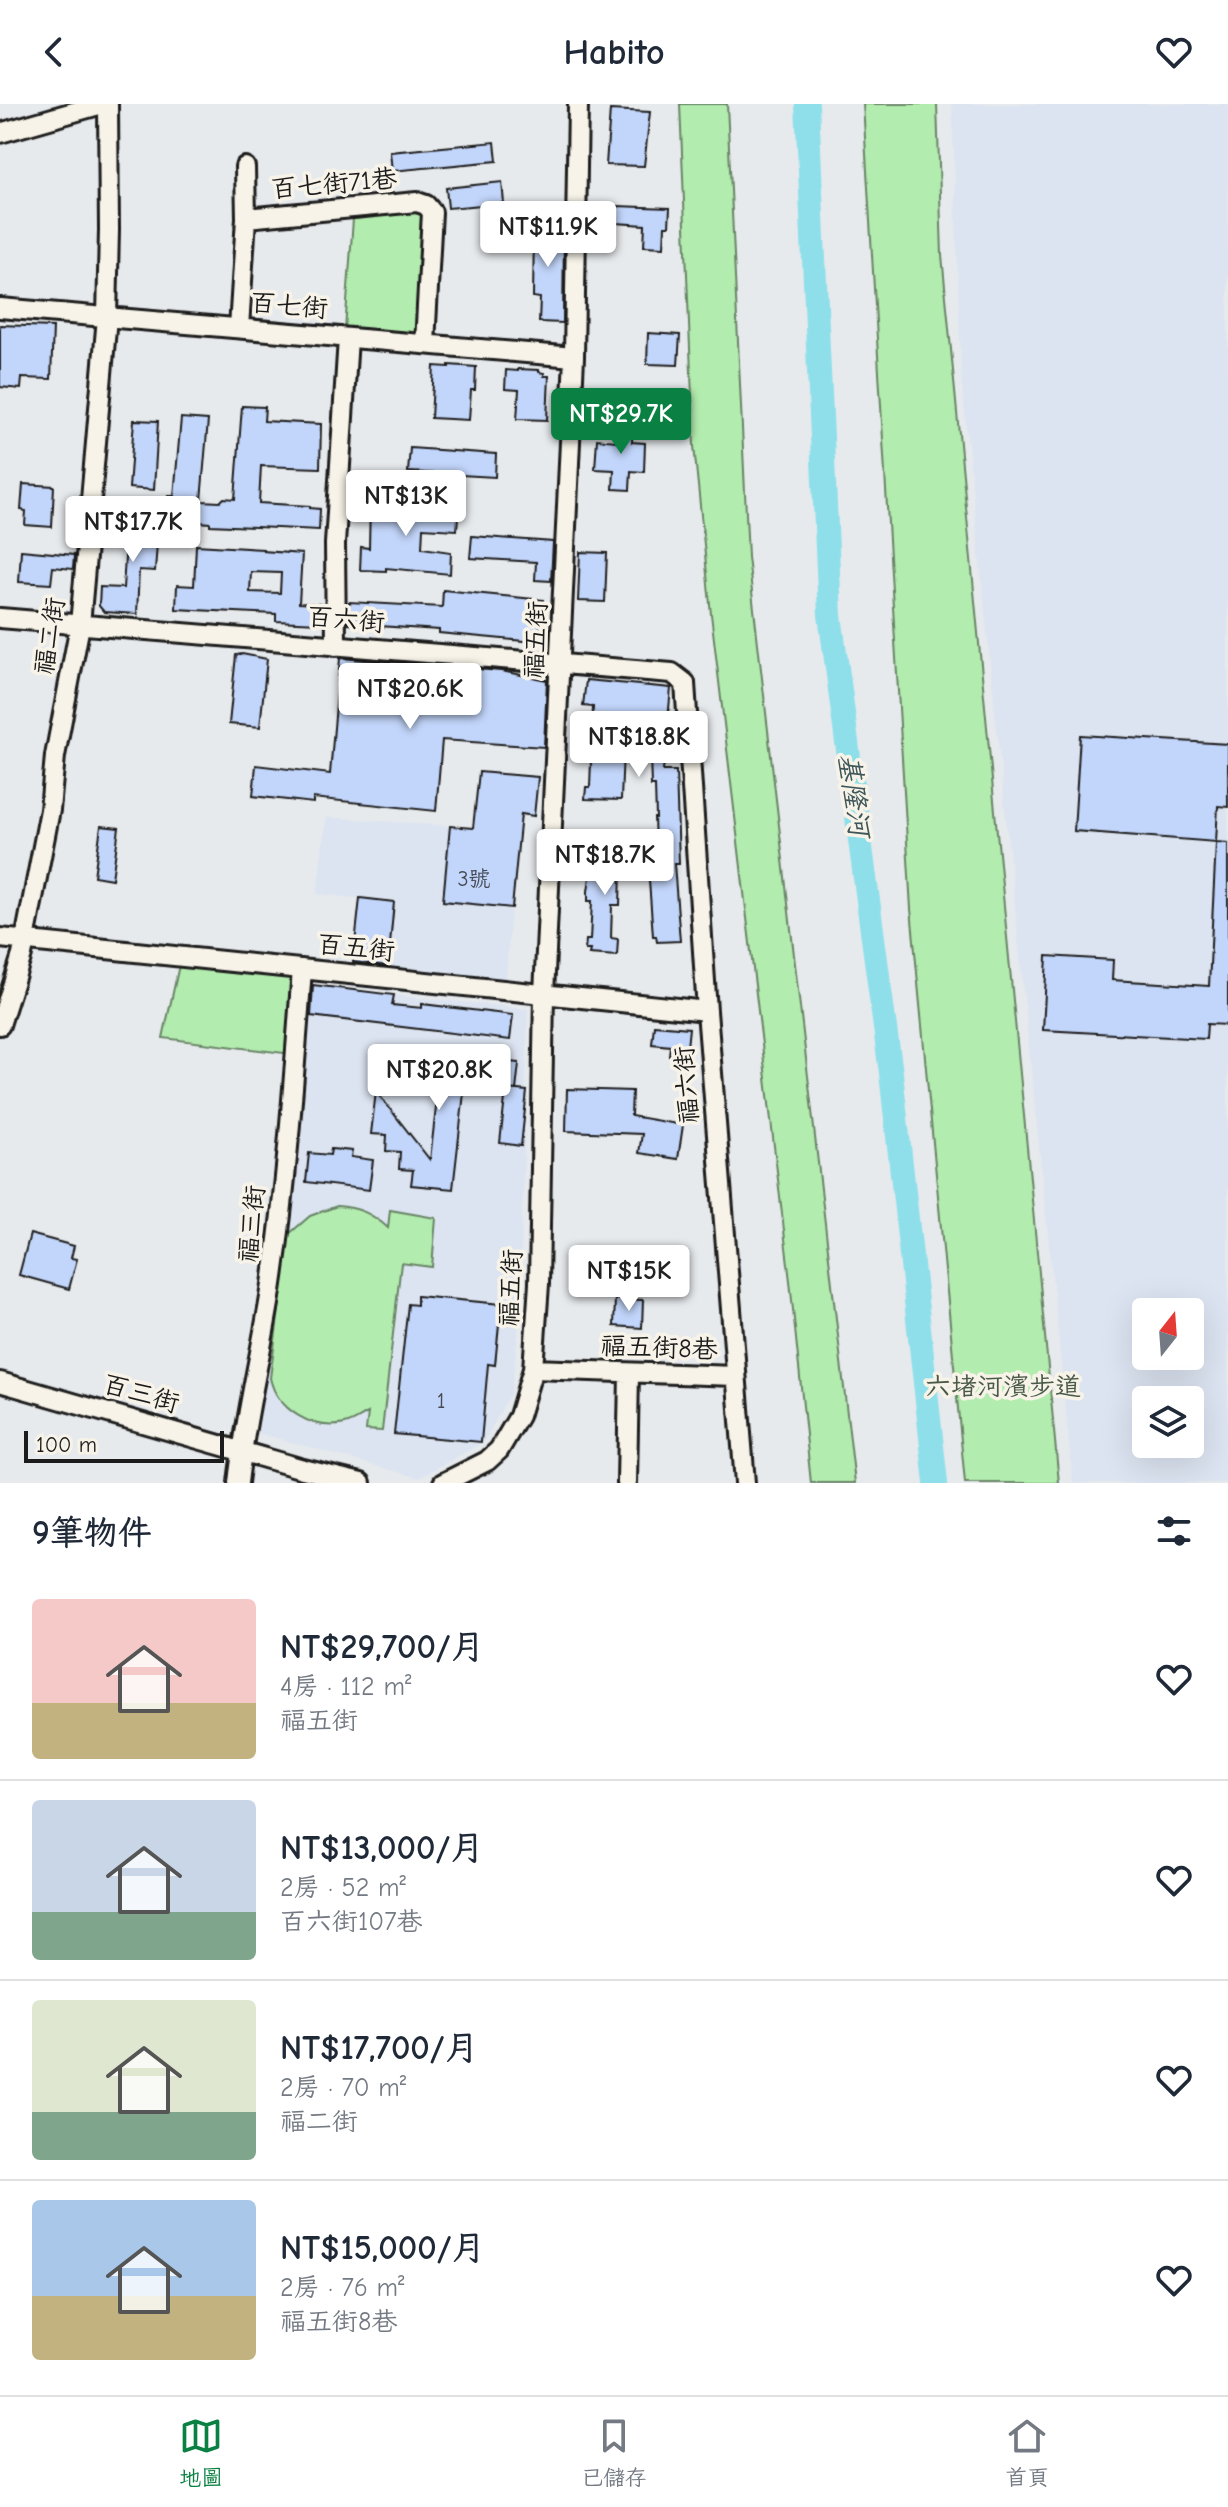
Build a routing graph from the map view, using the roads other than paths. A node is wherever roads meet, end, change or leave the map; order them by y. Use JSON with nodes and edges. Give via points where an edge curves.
{"nodes":[{"id":1,"x":59,"y":104,"type":"edge"},
{"id":2,"x":105,"y":104,"type":"edge"},
{"id":3,"x":578,"y":104,"type":"edge"},
{"id":4,"x":0,"y":121,"type":"edge"},
{"id":5,"x":0,"y":133,"type":"edge"},
{"id":6,"x":245,"y":167,"type":"dead end"},
{"id":7,"x":246,"y":218,"type":"junction"},
{"id":8,"x":0,"y":308,"type":"edge"},
{"id":9,"x":107,"y":317,"type":"junction"},
{"id":10,"x":239,"y":328,"type":"junction"},
{"id":11,"x":348,"y":338,"type":"junction"},
{"id":12,"x":425,"y":344,"type":"junction"},
{"id":13,"x":574,"y":357,"type":"junction"},
{"id":14,"x":0,"y":618,"type":"edge"},
{"id":15,"x":80,"y":625,"type":"junction"},
{"id":16,"x":336,"y":646,"type":"junction"},
{"id":17,"x":561,"y":663,"type":"junction"},
{"id":18,"x":685,"y":683,"type":"joint"},
{"id":19,"x":0,"y":938,"type":"edge"},
{"id":20,"x":23,"y":940,"type":"junction"},
{"id":21,"x":302,"y":969,"type":"junction"},
{"id":22,"x":544,"y":994,"type":"junction"},
{"id":23,"x":707,"y":1011,"type":"junction"},
{"id":24,"x":0,"y":1025,"type":"edge"},
{"id":25,"x":533,"y":1369,"type":"junction"},
{"id":26,"x":629,"y":1373,"type":"junction"},
{"id":27,"x":736,"y":1376,"type":"junction"},
{"id":28,"x":0,"y":1382,"type":"edge"},
{"id":29,"x":241,"y":1450,"type":"junction"},
{"id":30,"x":238,"y":1483,"type":"edge"},
{"id":31,"x":361,"y":1483,"type":"edge"},
{"id":32,"x":443,"y":1483,"type":"edge"},
{"id":33,"x":627,"y":1483,"type":"edge"},
{"id":34,"x":745,"y":1483,"type":"edge"}],
"edges":[{"from":1,"to":4,"type":"street"},
{"from":2,"to":5,"type":"street"},
{"from":2,"to":9,"type":"street","name":"福二街"},
{"from":3,"to":13,"type":"street","name":"福五街"},
{"from":6,"to":7,"type":"street","name":"百七街71巷"},
{"from":7,"to":10,"type":"street","name":"百七街71巷"},
{"from":7,"to":12,"type":"street","name":"百七街71巷","via":[[426,205],[432,212]]},
{"from":8,"to":9,"type":"street","name":"百七街"},
{"from":9,"to":10,"type":"street","name":"百七街"},
{"from":9,"to":15,"type":"street","name":"福二街"},
{"from":10,"to":11,"type":"street","name":"百七街"},
{"from":11,"to":12,"type":"street","name":"百七街"},
{"from":11,"to":16,"type":"street","via":[[335,544]]},
{"from":12,"to":13,"type":"street","name":"百七街"},
{"from":13,"to":17,"type":"street","name":"福五街"},
{"from":14,"to":15,"type":"street","name":"百六街"},
{"from":15,"to":16,"type":"street","name":"百六街"},
{"from":15,"to":20,"type":"street","name":"福二街"},
{"from":16,"to":17,"type":"street","name":"百六街"},
{"from":17,"to":18,"type":"street","name":"百六街","via":[[672,673]]},
{"from":17,"to":22,"type":"street","name":"福五街"},
{"from":18,"to":23,"type":"street","name":"福六街"},
{"from":19,"to":20,"type":"street","name":"百五街"},
{"from":20,"to":21,"type":"street","name":"百五街"},
{"from":20,"to":24,"type":"street","name":"福二街"},
{"from":21,"to":22,"type":"street","name":"百五街"},
{"from":21,"to":29,"type":"street","name":"福三街","via":[[271,1289]]},
{"from":22,"to":23,"type":"street","name":"百五街"},
{"from":22,"to":25,"type":"street","name":"福五街"},
{"from":23,"to":27,"type":"street","name":"福六街"},
{"from":25,"to":26,"type":"street","name":"福五街8巷"},
{"from":25,"to":32,"type":"street","name":"福五街","via":[[509,1436],[487,1461]]},
{"from":26,"to":27,"type":"street","name":"福五街8巷"},
{"from":26,"to":33,"type":"street"},
{"from":27,"to":34,"type":"street","name":"福六街"},
{"from":28,"to":29,"type":"street","name":"百三街"},
{"from":29,"to":30,"type":"street","name":"福三街"},
{"from":29,"to":31,"type":"street","name":"百三街"}]}
